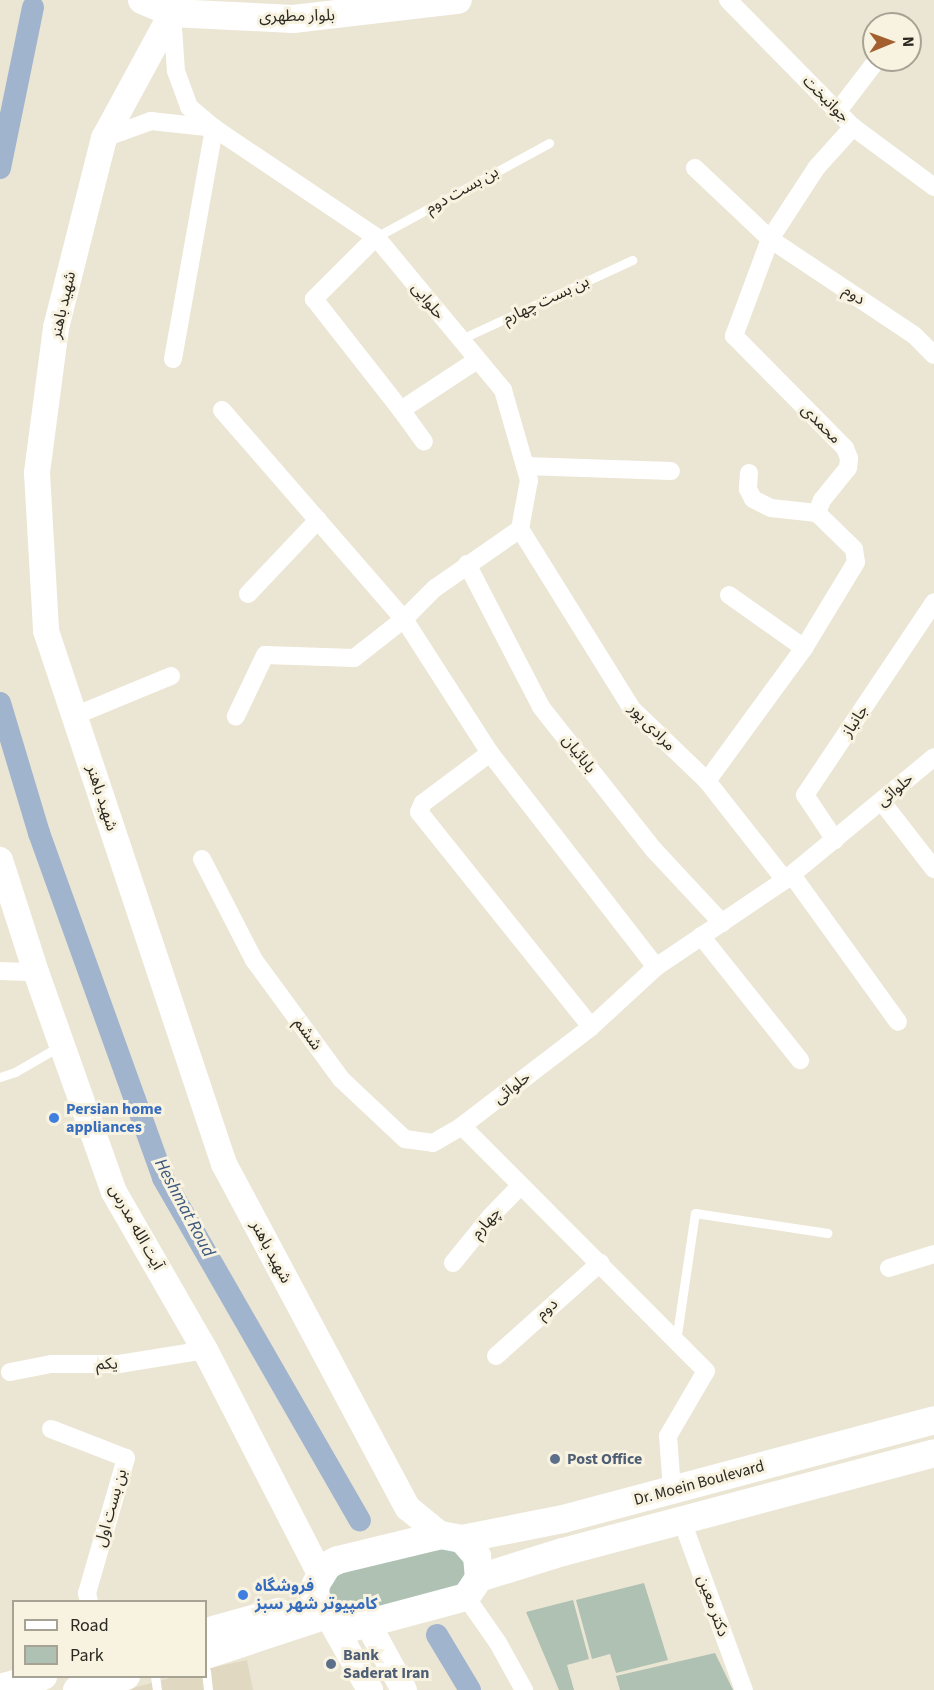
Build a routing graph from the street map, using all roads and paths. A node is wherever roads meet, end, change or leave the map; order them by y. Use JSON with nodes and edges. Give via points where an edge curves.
{"nodes":[{"id":1,"x":142,"y":0,"type":"edge"},
{"id":2,"x":458,"y":0,"type":"edge"},
{"id":3,"x":728,"y":0,"type":"edge"},
{"id":4,"x":172,"y":13,"type":"junction"},
{"id":5,"x":868,"y":72,"type":"edge"},
{"id":6,"x":838,"y":111,"type":"junction"},
{"id":7,"x":853,"y":127,"type":"junction"},
{"id":8,"x":214,"y":128,"type":"junction"},
{"id":9,"x":104,"y":138,"type":"junction"},
{"id":10,"x":549,"y":143,"type":"dead end"},
{"id":11,"x":695,"y":168,"type":"dead end"},
{"id":12,"x":934,"y":188,"type":"edge"},
{"id":13,"x":376,"y":237,"type":"junction"},
{"id":14,"x":770,"y":239,"type":"junction"},
{"id":15,"x":632,"y":260,"type":"dead end"},
{"id":16,"x":459,"y":340,"type":"junction"},
{"id":17,"x":934,"y":355,"type":"edge"},
{"id":18,"x":173,"y":359,"type":"dead end"},
{"id":19,"x":477,"y":360,"type":"junction"},
{"id":20,"x":222,"y":410,"type":"dead end"},
{"id":21,"x":401,"y":410,"type":"junction"},
{"id":22,"x":424,"y":442,"type":"dead end"},
{"id":23,"x":525,"y":466,"type":"junction"},
{"id":24,"x":671,"y":471,"type":"dead end"},
{"id":25,"x":749,"y":473,"type":"dead end"},
{"id":26,"x":816,"y":513,"type":"junction"},
{"id":27,"x":318,"y":520,"type":"junction"},
{"id":28,"x":520,"y":529,"type":"junction"},
{"id":29,"x":467,"y":564,"type":"junction"},
{"id":30,"x":248,"y":594,"type":"dead end"},
{"id":31,"x":729,"y":595,"type":"dead end"},
{"id":32,"x":934,"y":602,"type":"edge"},
{"id":33,"x":404,"y":619,"type":"junction"},
{"id":34,"x":804,"y":648,"type":"junction"},
{"id":35,"x":171,"y":676,"type":"dead end"},
{"id":36,"x":74,"y":716,"type":"junction"},
{"id":37,"x":236,"y":716,"type":"dead end"},
{"id":38,"x":490,"y":753,"type":"junction"},
{"id":39,"x":934,"y":757,"type":"edge"},
{"id":40,"x":707,"y":781,"type":"junction"},
{"id":41,"x":882,"y":802,"type":"junction"},
{"id":42,"x":835,"y":840,"type":"junction"},
{"id":43,"x":202,"y":859,"type":"dead end"},
{"id":44,"x":0,"y":860,"type":"edge"},
{"id":45,"x":934,"y":869,"type":"edge"},
{"id":46,"x":788,"y":878,"type":"junction"},
{"id":47,"x":722,"y":923,"type":"junction"},
{"id":48,"x":702,"y":936,"type":"junction"},
{"id":49,"x":656,"y":967,"type":"junction"},
{"id":50,"x":0,"y":971,"type":"edge"},
{"id":51,"x":36,"y":972,"type":"junction"},
{"id":52,"x":897,"y":1022,"type":"dead end"},
{"id":53,"x":591,"y":1027,"type":"junction"},
{"id":54,"x":62,"y":1045,"type":"junction"},
{"id":55,"x":800,"y":1060,"type":"dead end"},
{"id":56,"x":0,"y":1077,"type":"edge"},
{"id":57,"x":462,"y":1126,"type":"junction"},
{"id":58,"x":521,"y":1185,"type":"junction"},
{"id":59,"x":827,"y":1233,"type":"dead end"},
{"id":60,"x":934,"y":1254,"type":"edge"},
{"id":61,"x":453,"y":1263,"type":"dead end"},
{"id":62,"x":600,"y":1263,"type":"junction"},
{"id":63,"x":889,"y":1268,"type":"dead end"},
{"id":64,"x":676,"y":1341,"type":"junction"},
{"id":65,"x":205,"y":1350,"type":"junction"},
{"id":66,"x":496,"y":1356,"type":"dead end"},
{"id":67,"x":10,"y":1372,"type":"dead end"},
{"id":68,"x":934,"y":1420,"type":"edge"},
{"id":69,"x":51,"y":1428,"type":"dead end"},
{"id":70,"x":934,"y":1453,"type":"edge"},
{"id":71,"x":672,"y":1490,"type":"junction"},
{"id":72,"x":682,"y":1521,"type":"junction"},
{"id":73,"x":452,"y":1537,"type":"junction"},
{"id":74,"x":473,"y":1587,"type":"junction"},
{"id":75,"x":89,"y":1600,"type":"edge"},
{"id":76,"x":323,"y":1603,"type":"junction"},
{"id":77,"x":368,"y":1624,"type":"junction"},
{"id":78,"x":207,"y":1632,"type":"edge"},
{"id":79,"x":207,"y":1655,"type":"edge"},
{"id":80,"x":39,"y":1678,"type":"edge"},
{"id":81,"x":122,"y":1678,"type":"edge"},
{"id":82,"x":0,"y":1688,"type":"edge"},
{"id":83,"x":77,"y":1690,"type":"edge"},
{"id":84,"x":370,"y":1690,"type":"edge"},
{"id":85,"x":404,"y":1690,"type":"edge"},
{"id":86,"x":524,"y":1690,"type":"edge"},
{"id":87,"x":744,"y":1690,"type":"edge"}],
"edges":[{"from":1,"to":4,"type":"main road"},
{"from":2,"to":4,"type":"main road","name":"بلوار مطهری","via":[[292,19]]},
{"from":3,"to":6,"type":"street","name":"جوانبخت"},
{"from":4,"to":8,"type":"street","name":"حلوایی","via":[[176,71],[189,107]]},
{"from":4,"to":9,"type":"main road","name":"شهید باهنر"},
{"from":5,"to":6,"type":"street"},
{"from":6,"to":7,"type":"street","name":"جوانبخت"},
{"from":7,"to":12,"type":"street","name":"جوانبخت"},
{"from":7,"to":14,"type":"street","name":"محمدی","via":[[817,167]]},
{"from":8,"to":9,"type":"street","via":[[151,121]]},
{"from":8,"to":13,"type":"street","name":"حلوایی"},
{"from":8,"to":18,"type":"street"},
{"from":9,"to":36,"type":"main road","name":"شهید باهنر","via":[[56,327],[37,473],[46,631]]},
{"from":10,"to":13,"type":"lane","name":"بن بست دوم"},
{"from":11,"to":14,"type":"street","name":"دوم"},
{"from":13,"to":16,"type":"street","name":"حلوایی"},
{"from":13,"to":21,"type":"street","via":[[314,299]]},
{"from":14,"to":17,"type":"street","name":"دوم","via":[[914,335]]},
{"from":14,"to":26,"type":"street","name":"محمدی","via":[[734,336],[845,448],[848,468]]},
{"from":15,"to":16,"type":"lane","name":"بن بست چهارم"},
{"from":16,"to":19,"type":"street","name":"حلوایی"},
{"from":19,"to":21,"type":"street"},
{"from":19,"to":23,"type":"street","name":"حلوایی","via":[[503,390]]},
{"from":20,"to":27,"type":"street"},
{"from":21,"to":22,"type":"street"},
{"from":23,"to":24,"type":"street"},
{"from":23,"to":28,"type":"street","name":"حلوایی","via":[[530,480]]},
{"from":25,"to":26,"type":"street","via":[[748,489],[753,499],[771,508]]},
{"from":26,"to":34,"type":"street","via":[[854,549],[855,562]]},
{"from":27,"to":30,"type":"street"},
{"from":27,"to":33,"type":"street"},
{"from":28,"to":29,"type":"street"},
{"from":28,"to":40,"type":"street","name":"مرادی پور","via":[[632,709]]},
{"from":29,"to":33,"type":"street"},
{"from":29,"to":47,"type":"street","name":"بابائیان","via":[[541,706],[654,850]]},
{"from":31,"to":34,"type":"street"},
{"from":32,"to":42,"type":"street","name":"جانباز","via":[[806,795]]},
{"from":33,"to":37,"type":"street","via":[[354,658],[265,655]]},
{"from":33,"to":38,"type":"street"},
{"from":34,"to":40,"type":"street"},
{"from":35,"to":36,"type":"street"},
{"from":36,"to":73,"type":"main road","name":"شهید باهنر","via":[[224,1164],[408,1509]]},
{"from":38,"to":49,"type":"street"},
{"from":38,"to":53,"type":"street","via":[[423,803],[419,812]]},
{"from":39,"to":41,"type":"street","name":"حلوائی"},
{"from":40,"to":46,"type":"street","name":"مرادی پور"},
{"from":41,"to":42,"type":"street","name":"حلوائی"},
{"from":41,"to":45,"type":"street"},
{"from":42,"to":46,"type":"street","name":"حلوائی"},
{"from":43,"to":57,"type":"street","name":"ششم","via":[[254,960],[341,1080],[405,1139],[432,1143]]},
{"from":44,"to":51,"type":"main road","name":"آیت الله مدرس"},
{"from":46,"to":47,"type":"street","name":"حلوائی"},
{"from":46,"to":52,"type":"street","name":"مرادی پور"},
{"from":47,"to":48,"type":"street","name":"حلوائی"},
{"from":48,"to":49,"type":"street","name":"حلوائی"},
{"from":48,"to":55,"type":"street"},
{"from":49,"to":53,"type":"street","name":"حلوائی"},
{"from":50,"to":51,"type":"street"},
{"from":51,"to":54,"type":"main road","name":"آیت الله مدرس"},
{"from":53,"to":57,"type":"street","name":"حلوائی"},
{"from":54,"to":56,"type":"lane"},
{"from":54,"to":65,"type":"main road","name":"آیت الله مدرس","via":[[114,1192]]},
{"from":57,"to":58,"type":"street"},
{"from":58,"to":61,"type":"street","name":"چهارم"},
{"from":58,"to":62,"type":"street"},
{"from":59,"to":64,"type":"lane","via":[[695,1213]]},
{"from":60,"to":63,"type":"street"},
{"from":62,"to":64,"type":"street"},
{"from":62,"to":66,"type":"street","name":"دوم"},
{"from":64,"to":71,"type":"street","via":[[706,1371],[668,1436]]},
{"from":65,"to":67,"type":"street","name":"یکم","via":[[119,1364],[51,1364]]},
{"from":65,"to":76,"type":"main road","name":"آیت الله مدرس"},
{"from":68,"to":71,"type":"main road","name":"Dr. Moein Boulevard"},
{"from":69,"to":75,"type":"street","name":"بن بست اول","via":[[126,1458],[87,1593]]},
{"from":70,"to":72,"type":"main road","name":"Dr. Moein Boulevard"},
{"from":71,"to":73,"type":"main road","name":"Dr. Moein Boulevard","via":[[563,1519]]},
{"from":72,"to":74,"type":"main road","name":"Dr. Moein Boulevard","via":[[563,1552]]},
{"from":72,"to":87,"type":"street","name":"دکتر معین"},
{"from":73,"to":74,"type":"main road","via":[[477,1556]]},
{"from":73,"to":76,"type":"main road","name":"Dr. Moein Boulevard","via":[[338,1560]]},
{"from":74,"to":77,"type":"main road","name":"Dr. Moein Boulevard"},
{"from":74,"to":86,"type":"street"},
{"from":76,"to":77,"type":"main road","name":"Dr. Moein Boulevard","via":[[343,1627]]},
{"from":76,"to":78,"type":"main road"},
{"from":76,"to":79,"type":"main road"},
{"from":76,"to":84,"type":"main road","name":"آیت الله مدرس"},
{"from":77,"to":85,"type":"main road"},
{"from":80,"to":82,"type":"main road"},
{"from":81,"to":83,"type":"main road"}]}
